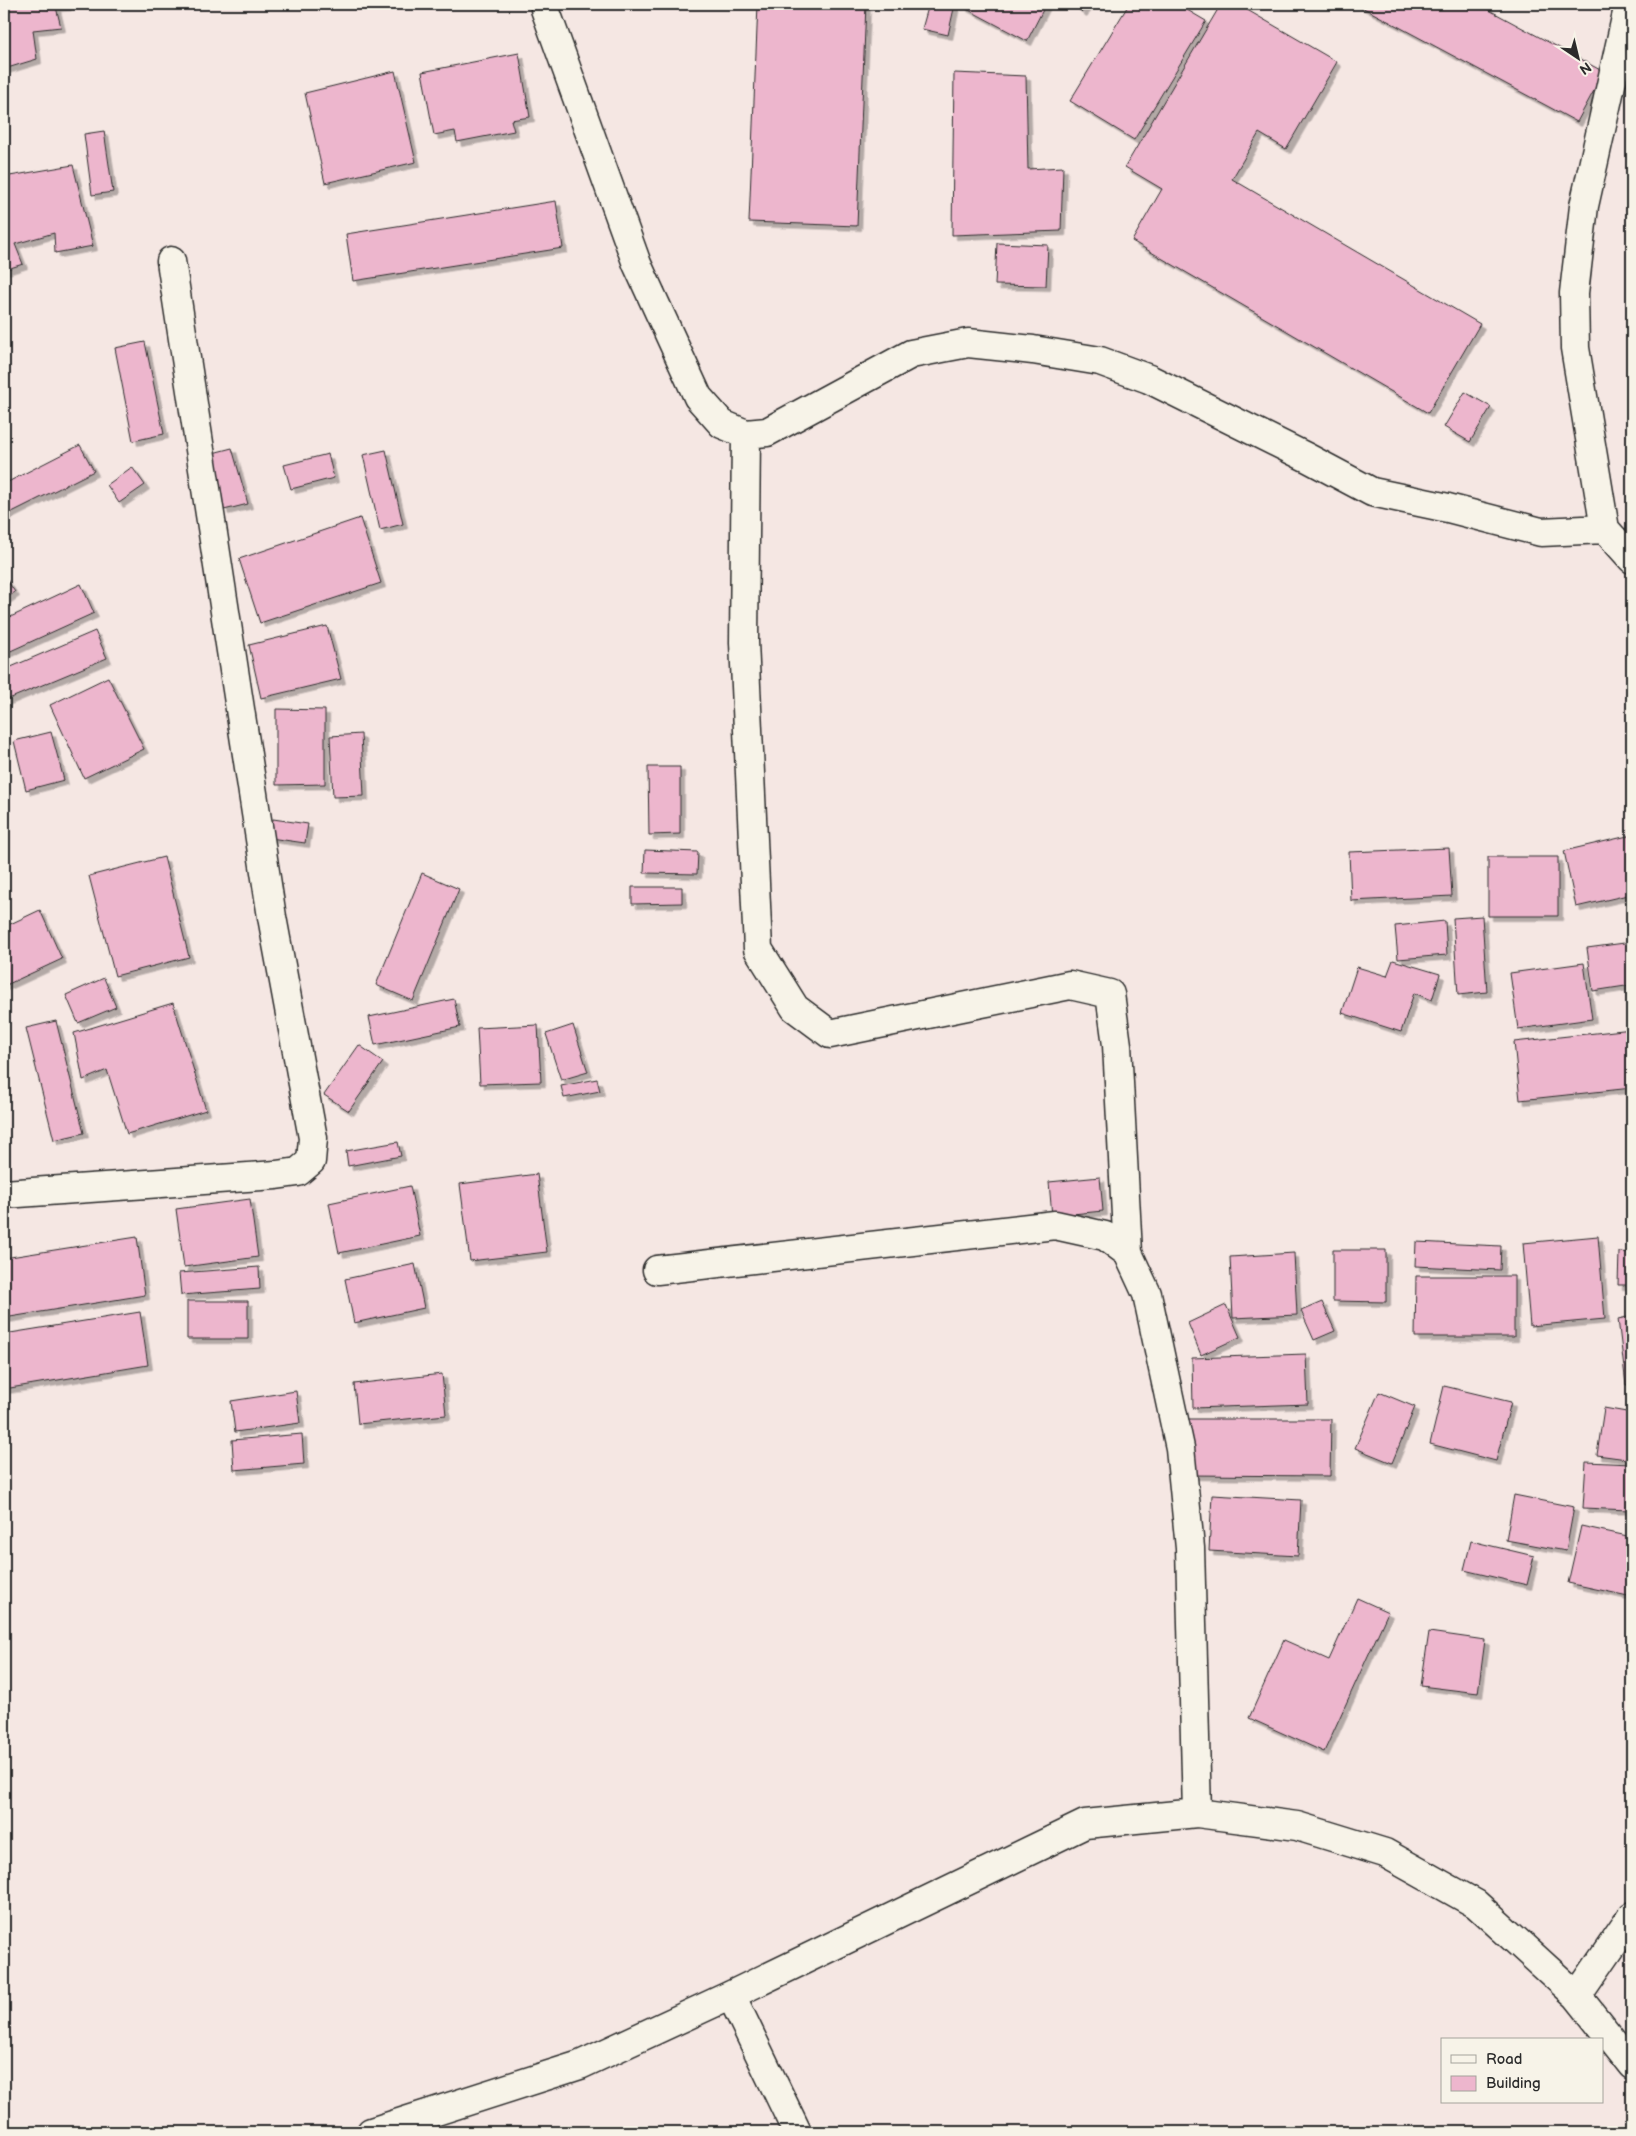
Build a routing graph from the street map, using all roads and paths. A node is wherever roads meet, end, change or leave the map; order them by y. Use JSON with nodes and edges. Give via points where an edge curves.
{"nodes":[{"id":1,"x":545,"y":4,"type":"edge"},
{"id":2,"x":1629,"y":4,"type":"edge"},
{"id":3,"x":171,"y":261,"type":"dead end"},
{"id":4,"x":746,"y":434,"type":"junction"},
{"id":5,"x":1605,"y":529,"type":"junction"},
{"id":6,"x":1632,"y":559,"type":"edge"},
{"id":7,"x":4,"y":1194,"type":"edge"},
{"id":8,"x":1128,"y":1252,"type":"junction"},
{"id":9,"x":657,"y":1270,"type":"dead end"},
{"id":10,"x":1197,"y":1813,"type":"junction"},
{"id":11,"x":1632,"y":1916,"type":"edge"},
{"id":12,"x":731,"y":1995,"type":"junction"},
{"id":13,"x":1577,"y":1996,"type":"junction"},
{"id":14,"x":1632,"y":2065,"type":"edge"},
{"id":15,"x":371,"y":2132,"type":"edge"},
{"id":16,"x":797,"y":2132,"type":"edge"}],
"edges":[{"from":1,"to":4,"type":"street","via":[[637,264],[698,397],[722,424]]},
{"from":2,"to":5,"type":"street","via":[[1584,206],[1574,292],[1575,348]]},
{"from":3,"to":7,"type":"street","via":[[272,917],[313,1138],[311,1161],[298,1172],[276,1175]]},
{"from":4,"to":5,"type":"street","via":[[767,432],[911,354],[968,343],[1033,350],[1100,361],[1149,379],[1372,492],[1541,532]]},
{"from":4,"to":8,"type":"street","via":[[744,642],[758,949],[795,1008],[830,1034],[1070,985],[1110,994],[1117,1045]]},
{"from":5,"to":6,"type":"street"},
{"from":8,"to":9,"type":"street","via":[[1106,1236],[1055,1226]]},
{"from":8,"to":10,"type":"street","via":[[1147,1294],[1180,1448],[1190,1548]]},
{"from":10,"to":12,"type":"street","via":[[1085,1824]]},
{"from":10,"to":13,"type":"street","via":[[1297,1826],[1385,1853],[1476,1904]]},
{"from":11,"to":13,"type":"street"},
{"from":12,"to":15,"type":"street","via":[[580,2065]]},
{"from":12,"to":16,"type":"street"},
{"from":13,"to":14,"type":"street"}]}
